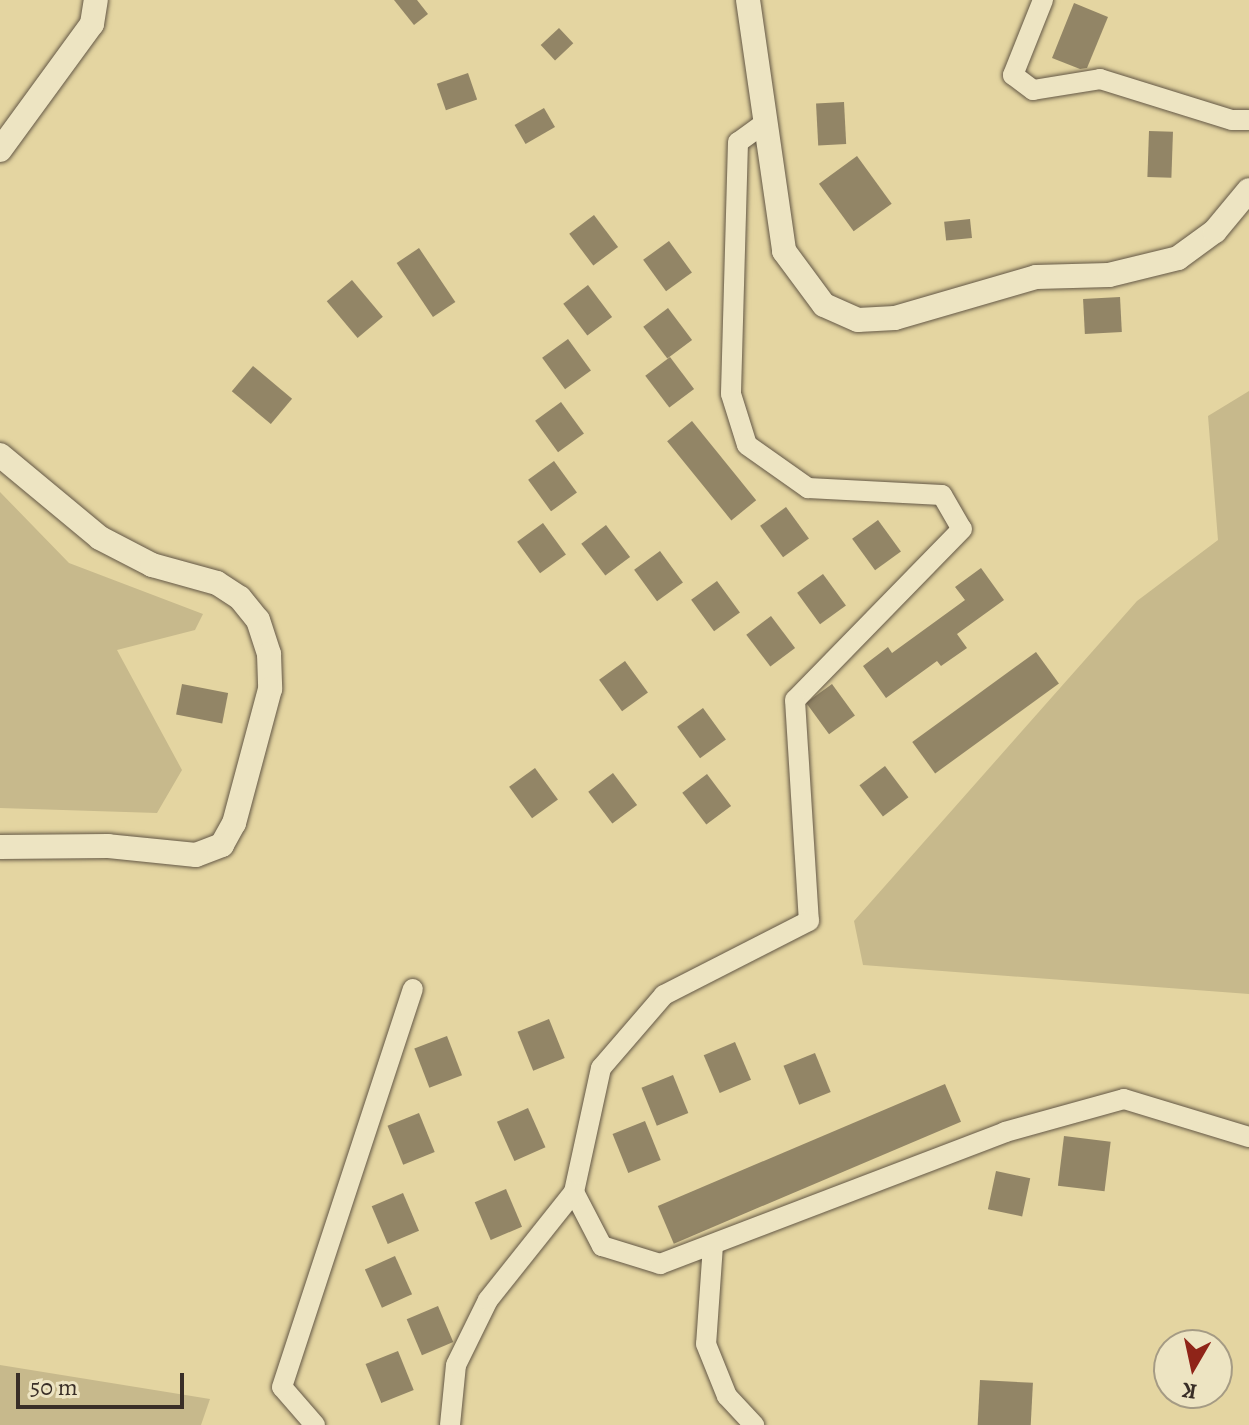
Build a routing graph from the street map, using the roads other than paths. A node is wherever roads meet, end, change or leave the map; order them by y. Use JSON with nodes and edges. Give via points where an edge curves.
{"nodes":[{"id":1,"x":96,"y":0,"type":"edge"},
{"id":2,"x":748,"y":0,"type":"edge"},
{"id":3,"x":1043,"y":0,"type":"edge"},
{"id":4,"x":1249,"y":120,"type":"edge"},
{"id":5,"x":766,"y":122,"type":"junction"},
{"id":6,"x":0,"y":150,"type":"edge"},
{"id":7,"x":1249,"y":190,"type":"edge"},
{"id":8,"x":0,"y":455,"type":"edge"},
{"id":9,"x":0,"y":847,"type":"edge"},
{"id":10,"x":413,"y":989,"type":"dead end"},
{"id":11,"x":1249,"y":1137,"type":"edge"},
{"id":12,"x":574,"y":1192,"type":"junction"},
{"id":13,"x":713,"y":1245,"type":"junction"},
{"id":14,"x":315,"y":1425,"type":"edge"},
{"id":15,"x":450,"y":1425,"type":"edge"},
{"id":16,"x":754,"y":1425,"type":"edge"}],
"edges":[{"from":1,"to":6,"type":"street","via":[[92,24]]},
{"from":2,"to":5,"type":"street"},
{"from":3,"to":4,"type":"street","via":[[1013,75],[1033,90],[1100,79],[1232,120]]},
{"from":5,"to":7,"type":"street","via":[[784,251],[824,305],[858,320],[895,318],[1036,277],[1109,275],[1178,258],[1215,231]]},
{"from":5,"to":12,"type":"street","via":[[738,142],[731,394],[747,445],[808,488],[942,495],[962,529],[795,700],[809,921],[664,995],[601,1068]]},
{"from":8,"to":9,"type":"street","via":[[100,538],[152,565],[217,583],[240,598],[258,620],[269,654],[270,689],[234,823],[222,845],[196,855],[108,846]]},
{"from":10,"to":14,"type":"street","via":[[282,1387]]},
{"from":11,"to":13,"type":"street","via":[[1124,1099],[1005,1132]]},
{"from":12,"to":13,"type":"street","via":[[602,1246],[660,1264]]},
{"from":12,"to":15,"type":"street","via":[[488,1300],[456,1365]]},
{"from":13,"to":16,"type":"street","via":[[706,1344],[727,1396]]}]}
